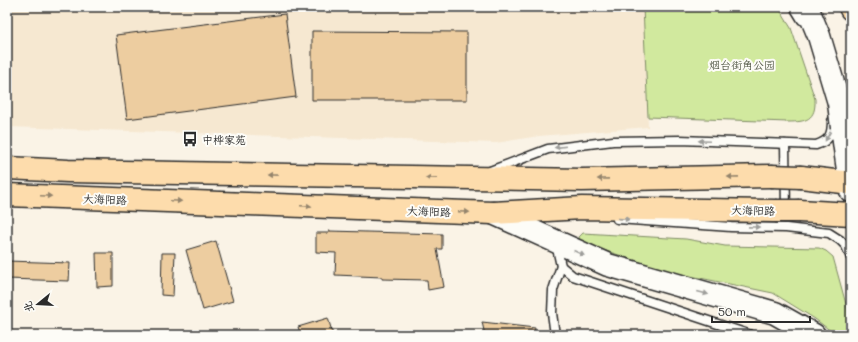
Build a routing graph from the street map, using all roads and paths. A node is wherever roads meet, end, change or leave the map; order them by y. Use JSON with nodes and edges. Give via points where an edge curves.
{"nodes":[{"id":1,"x":794,"y":7,"type":"edge"},
{"id":2,"x":807,"y":7,"type":"edge"},
{"id":3,"x":806,"y":31,"type":"dead end"},
{"id":4,"x":839,"y":117,"type":"edge"},
{"id":5,"x":785,"y":144,"type":"junction"},
{"id":6,"x":7,"y":168,"type":"edge"},
{"id":7,"x":470,"y":179,"type":"junction"},
{"id":8,"x":851,"y":185,"type":"edge"},
{"id":9,"x":7,"y":194,"type":"edge"},
{"id":10,"x":493,"y":213,"type":"junction"},
{"id":11,"x":851,"y":214,"type":"edge"},
{"id":12,"x":787,"y":216,"type":"junction"},
{"id":13,"x":609,"y":219,"type":"dead end"},
{"id":14,"x":556,"y":243,"type":"junction"},
{"id":15,"x":851,"y":258,"type":"edge"},
{"id":16,"x":561,"y":266,"type":"junction"},
{"id":17,"x":555,"y":335,"type":"edge"},
{"id":18,"x":751,"y":335,"type":"edge"},
{"id":19,"x":814,"y":335,"type":"edge"}],
"edges":[{"from":1,"to":3,"type":"lane"},
{"from":2,"to":4,"type":"main road","via":[[819,36]]},
{"from":4,"to":5,"type":"lane","one_way":true,"via":[[825,142],[816,145]]},
{"from":4,"to":8,"type":"main road"},
{"from":5,"to":7,"type":"lane","one_way":true,"via":[[613,140],[548,149]]},
{"from":5,"to":12,"type":"lane"},
{"from":7,"to":6,"type":"highway","one_way":true},
{"from":8,"to":7,"type":"highway","one_way":true,"bridge":true,"via":[[801,177],[772,176],[582,180]]},
{"from":9,"to":10,"type":"highway","name":"大海阳路","one_way":true},
{"from":10,"to":12,"type":"highway","name":"大海阳路","via":[[582,208]]},
{"from":10,"to":14,"type":"main road","via":[[522,222]]},
{"from":11,"to":12,"type":"highway","name":"大海阳路"},
{"from":13,"to":12,"type":"lane","one_way":true,"via":[[731,227]]},
{"from":12,"to":15,"type":"lane","via":[[833,235],[846,246]]},
{"from":14,"to":16,"type":"lane"},
{"from":14,"to":19,"type":"main road","one_way":true,"via":[[608,265],[775,313]]},
{"from":16,"to":17,"type":"lane","via":[[553,290],[552,313]]},
{"from":16,"to":18,"type":"lane","via":[[573,276]]}]}
